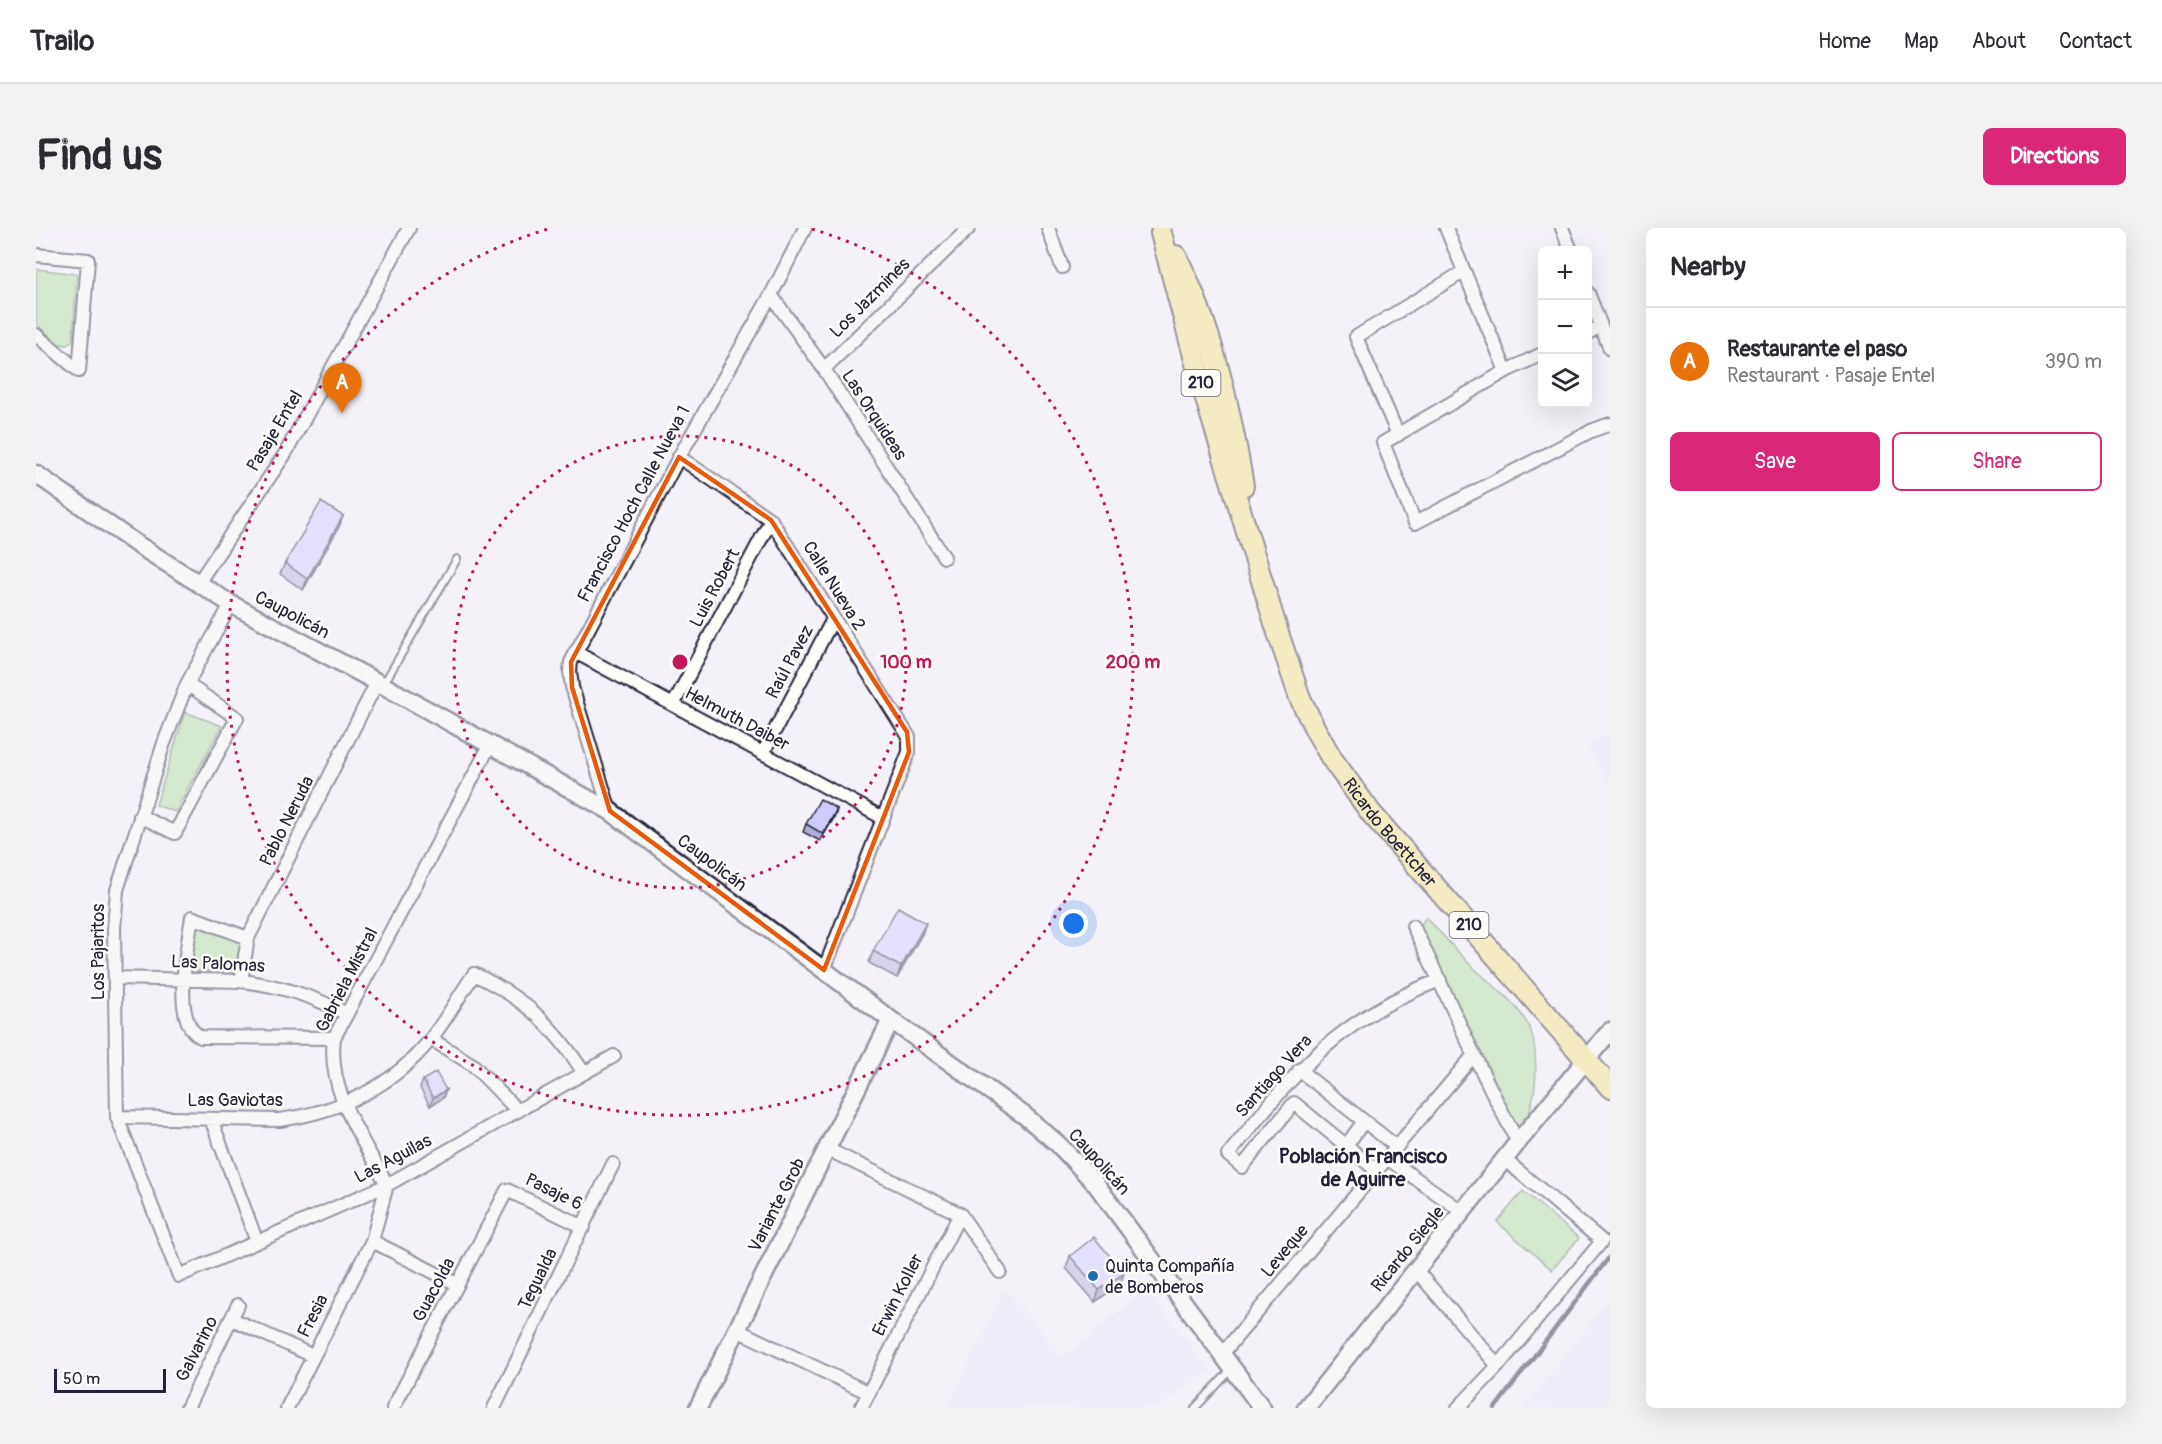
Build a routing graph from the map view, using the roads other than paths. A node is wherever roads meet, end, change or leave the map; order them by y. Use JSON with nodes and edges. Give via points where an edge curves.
{"nodes":[{"id":1,"x":409,"y":228,"type":"edge"},
{"id":2,"x":805,"y":228,"type":"edge"},
{"id":3,"x":969,"y":228,"type":"edge"},
{"id":4,"x":1048,"y":228,"type":"edge"},
{"id":5,"x":1446,"y":228,"type":"edge"},
{"id":6,"x":1562,"y":228,"type":"edge"},
{"id":7,"x":1165,"y":230,"type":"edge"},
{"id":8,"x":1569,"y":246,"type":"edge"},
{"id":9,"x":36,"y":255,"type":"edge"},
{"id":10,"x":1062,"y":267,"type":"dead end"},
{"id":11,"x":1463,"y":272,"type":"junction"},
{"id":12,"x":771,"y":295,"type":"junction"},
{"id":13,"x":1590,"y":300,"type":"edge"},
{"id":14,"x":1601,"y":326,"type":"junction"},
{"id":15,"x":1592,"y":330,"type":"edge"},
{"id":16,"x":36,"y":335,"type":"edge"},
{"id":17,"x":1610,"y":350,"type":"edge"},
{"id":18,"x":1538,"y":356,"type":"edge"},
{"id":19,"x":824,"y":369,"type":"junction"},
{"id":20,"x":1506,"y":371,"type":"junction"},
{"id":21,"x":1610,"y":424,"type":"edge"},
{"id":22,"x":1398,"y":435,"type":"junction"},
{"id":23,"x":679,"y":457,"type":"junction"},
{"id":24,"x":36,"y":474,"type":"edge"},
{"id":25,"x":771,"y":520,"type":"junction"},
{"id":26,"x":944,"y":557,"type":"dead end"},
{"id":27,"x":457,"y":559,"type":"dead end"},
{"id":28,"x":198,"y":583,"type":"junction"},
{"id":29,"x":231,"y":604,"type":"junction"},
{"id":30,"x":833,"y":619,"type":"junction"},
{"id":31,"x":575,"y":652,"type":"junction"},
{"id":32,"x":187,"y":684,"type":"junction"},
{"id":33,"x":380,"y":684,"type":"junction"},
{"id":34,"x":673,"y":705,"type":"junction"},
{"id":35,"x":490,"y":745,"type":"junction"},
{"id":36,"x":763,"y":753,"type":"junction"},
{"id":37,"x":610,"y":811,"type":"junction"},
{"id":38,"x":140,"y":816,"type":"junction"},
{"id":39,"x":883,"y":818,"type":"junction"},
{"id":40,"x":1413,"y":926,"type":"dead end"},
{"id":41,"x":248,"y":938,"type":"junction"},
{"id":42,"x":824,"y":970,"type":"junction"},
{"id":43,"x":116,"y":978,"type":"junction"},
{"id":44,"x":183,"y":979,"type":"junction"},
{"id":45,"x":1440,"y":980,"type":"junction"},
{"id":46,"x":241,"y":981,"type":"junction"},
{"id":47,"x":347,"y":1014,"type":"junction"},
{"id":48,"x":891,"y":1020,"type":"junction"},
{"id":49,"x":1610,"y":1031,"type":"edge"},
{"id":50,"x":334,"y":1038,"type":"junction"},
{"id":51,"x":431,"y":1039,"type":"junction"},
{"id":52,"x":615,"y":1056,"type":"dead end"},
{"id":53,"x":1473,"y":1056,"type":"junction"},
{"id":54,"x":1586,"y":1061,"type":"junction"},
{"id":55,"x":1299,"y":1070,"type":"junction"},
{"id":56,"x":584,"y":1073,"type":"junction"},
{"id":57,"x":1610,"y":1087,"type":"edge"},
{"id":58,"x":345,"y":1104,"type":"junction"},
{"id":59,"x":518,"y":1111,"type":"junction"},
{"id":60,"x":117,"y":1117,"type":"junction"},
{"id":61,"x":211,"y":1119,"type":"junction"},
{"id":62,"x":1364,"y":1121,"type":"junction"},
{"id":63,"x":1518,"y":1142,"type":"junction"},
{"id":64,"x":1346,"y":1146,"type":"junction"},
{"id":65,"x":1396,"y":1147,"type":"junction"},
{"id":66,"x":828,"y":1149,"type":"junction"},
{"id":67,"x":1387,"y":1158,"type":"junction"},
{"id":68,"x":1504,"y":1159,"type":"junction"},
{"id":69,"x":613,"y":1164,"type":"dead end"},
{"id":70,"x":1376,"y":1170,"type":"junction"},
{"id":71,"x":387,"y":1185,"type":"junction"},
{"id":72,"x":507,"y":1190,"type":"joint"},
{"id":73,"x":1463,"y":1212,"type":"junction"},
{"id":74,"x":960,"y":1214,"type":"junction"},
{"id":75,"x":584,"y":1227,"type":"junction"},
{"id":76,"x":372,"y":1241,"type":"junction"},
{"id":77,"x":257,"y":1242,"type":"junction"},
{"id":78,"x":1416,"y":1270,"type":"junction"},
{"id":79,"x":1000,"y":1272,"type":"dead end"},
{"id":80,"x":179,"y":1276,"type":"joint"},
{"id":81,"x":457,"y":1284,"type":"junction"},
{"id":82,"x":238,"y":1305,"type":"dead end"},
{"id":83,"x":232,"y":1319,"type":"junction"},
{"id":84,"x":737,"y":1330,"type":"junction"},
{"id":85,"x":1222,"y":1354,"type":"junction"},
{"id":86,"x":313,"y":1356,"type":"junction"},
{"id":87,"x":1498,"y":1366,"type":"junction"},
{"id":88,"x":1233,"y":1368,"type":"junction"},
{"id":89,"x":869,"y":1392,"type":"junction"},
{"id":90,"x":187,"y":1408,"type":"edge"},
{"id":91,"x":287,"y":1408,"type":"edge"},
{"id":92,"x":393,"y":1408,"type":"edge"},
{"id":93,"x":494,"y":1408,"type":"edge"},
{"id":94,"x":698,"y":1408,"type":"edge"},
{"id":95,"x":861,"y":1408,"type":"edge"},
{"id":96,"x":1195,"y":1408,"type":"edge"},
{"id":97,"x":1262,"y":1408,"type":"edge"},
{"id":98,"x":1306,"y":1408,"type":"edge"},
{"id":99,"x":1458,"y":1408,"type":"edge"}],
"edges":[{"from":1,"to":28,"type":"street","name":"Pasaje Entel","via":[[285,454]]},
{"from":2,"to":12,"type":"street","name":"Francisco Hoch Calle Nueva 1"},
{"from":3,"to":19,"type":"street","name":"Los Jazmines"},
{"from":4,"to":10,"type":"street"},
{"from":5,"to":11,"type":"street"},
{"from":6,"to":8,"type":"street"},
{"from":7,"to":54,"type":"main road","name":"Ricardo Boettcher","number":"210","via":[[1206,329],[1237,448],[1247,531],[1300,698],[1332,759],[1371,813]]},
{"from":9,"to":16,"type":"street","via":[[88,260],[79,370]]},
{"from":11,"to":20,"type":"street"},
{"from":11,"to":22,"type":"street","via":[[1356,337]]},
{"from":12,"to":19,"type":"street","name":"Las Orquideas"},
{"from":12,"to":23,"type":"street","name":"Francisco Hoch Calle Nueva 1"},
{"from":13,"to":14,"type":"street"},
{"from":14,"to":15,"type":"street"},
{"from":14,"to":17,"type":"street"},
{"from":18,"to":20,"type":"street"},
{"from":19,"to":26,"type":"street","name":"Las Orquideas"},
{"from":20,"to":22,"type":"street"},
{"from":21,"to":22,"type":"street","via":[[1415,523],[1383,443]]},
{"from":23,"to":25,"type":"street","name":"Calle Nueva 2"},
{"from":23,"to":31,"type":"street","name":"Francisco Hoch Calle Nueva 1"},
{"from":24,"to":28,"type":"street","name":"Caupolicán"},
{"from":25,"to":30,"type":"street","name":"Calle Nueva 2"},
{"from":25,"to":34,"type":"street","name":"Luis Robert"},
{"from":27,"to":33,"type":"lane"},
{"from":28,"to":29,"type":"street","name":"Caupolicán"},
{"from":29,"to":32,"type":"street","name":"Los Pajaritos"},
{"from":29,"to":33,"type":"street","name":"Caupolicán"},
{"from":30,"to":36,"type":"street","name":"Raúl Pavez"},
{"from":30,"to":39,"type":"street","name":"Calle Nueva 2","via":[[909,737],[909,752]]},
{"from":31,"to":34,"type":"street","name":"Helmuth Daiber"},
{"from":31,"to":37,"type":"street","name":"Francisco Hoch Calle Nueva 1","via":[[570,671],[572,687]]},
{"from":32,"to":38,"type":"street","name":"Los Pajaritos"},
{"from":32,"to":38,"type":"street","via":[[237,718],[175,833]]},
{"from":33,"to":35,"type":"street","name":"Caupolicán"},
{"from":33,"to":41,"type":"street","name":"Pablo Neruda"},
{"from":34,"to":36,"type":"street","name":"Helmuth Daiber"},
{"from":35,"to":37,"type":"street","name":"Caupolicán"},
{"from":35,"to":47,"type":"street","name":"Gabriela Mistral"},
{"from":36,"to":39,"type":"street","name":"Helmuth Daiber"},
{"from":37,"to":42,"type":"street","name":"Caupolicán"},
{"from":38,"to":43,"type":"street","name":"Los Pajaritos","via":[[117,890]]},
{"from":39,"to":42,"type":"street","name":"Calle Nueva 2"},
{"from":40,"to":45,"type":"street"},
{"from":41,"to":44,"type":"street","via":[[192,917]]},
{"from":41,"to":46,"type":"street","name":"Pablo Neruda"},
{"from":42,"to":48,"type":"street","name":"Caupolicán"},
{"from":43,"to":44,"type":"street","name":"Las Palomas"},
{"from":43,"to":60,"type":"street","name":"Los Pajaritos"},
{"from":44,"to":46,"type":"street","name":"Las Palomas"},
{"from":44,"to":50,"type":"street","via":[[187,1022],[201,1037]]},
{"from":45,"to":53,"type":"street"},
{"from":45,"to":55,"type":"street","name":"Santiago Vera","via":[[1370,1012]]},
{"from":46,"to":47,"type":"street","name":"Las Palomas","via":[[294,991]]},
{"from":47,"to":50,"type":"street","name":"Gabriela Mistral"},
{"from":48,"to":66,"type":"street","name":"Variante Grob"},
{"from":48,"to":85,"type":"street","name":"Caupolicán","via":[[1025,1116],[1077,1163],[1135,1234]]},
{"from":49,"to":54,"type":"street","name":"Ricardo Siegle"},
{"from":50,"to":58,"type":"street","name":"Gabriela Mistral","via":[[333,1069]]},
{"from":51,"to":56,"type":"street","name":"Las Gaviotas","via":[[474,974],[508,992],[540,1016]]},
{"from":51,"to":58,"type":"street","name":"Las Gaviotas","via":[[392,1077]]},
{"from":51,"to":59,"type":"street","via":[[473,1065]]},
{"from":52,"to":56,"type":"street","name":"Las Aguilas"},
{"from":53,"to":63,"type":"street"},
{"from":53,"to":65,"type":"street","name":"Leveque"},
{"from":54,"to":57,"type":"main road","name":"Ricardo Boettcher","number":"210"},
{"from":54,"to":63,"type":"street","name":"Ricardo Siegle"},
{"from":55,"to":62,"type":"street"},
{"from":55,"to":64,"type":"street","name":"Santiago Vera","via":[[1228,1155],[1242,1167],[1294,1103]]},
{"from":56,"to":59,"type":"street","name":"Las Aguilas"},
{"from":58,"to":61,"type":"street","name":"Las Gaviotas","via":[[279,1120]]},
{"from":58,"to":71,"type":"street","name":"Gabriela Mistral"},
{"from":59,"to":71,"type":"street","name":"Las Aguilas"},
{"from":60,"to":61,"type":"street","name":"Las Gaviotas"},
{"from":60,"to":80,"type":"street","name":"Los Pajaritos"},
{"from":61,"to":77,"type":"street"},
{"from":62,"to":64,"type":"street"},
{"from":62,"to":65,"type":"street"},
{"from":63,"to":68,"type":"street","name":"Ricardo Siegle"},
{"from":64,"to":70,"type":"street"},
{"from":65,"to":67,"type":"street","name":"Leveque"},
{"from":66,"to":74,"type":"street"},
{"from":66,"to":84,"type":"street","name":"Variante Grob"},
{"from":67,"to":70,"type":"street","name":"Leveque"},
{"from":67,"to":73,"type":"street"},
{"from":68,"to":73,"type":"street","name":"Ricardo Siegle"},
{"from":68,"to":87,"type":"street","via":[[1602,1241]]},
{"from":69,"to":75,"type":"street","name":"Tegualda"},
{"from":70,"to":85,"type":"street","name":"Leveque"},
{"from":71,"to":76,"type":"street"},
{"from":71,"to":77,"type":"street","name":"Las Aguilas"},
{"from":72,"to":75,"type":"street","name":"Pasaje 6"},
{"from":72,"to":81,"type":"street","name":"Guacolda"},
{"from":73,"to":78,"type":"street","name":"Ricardo Siegle"},
{"from":74,"to":79,"type":"street"},
{"from":74,"to":89,"type":"street","name":"Erwin Koller"},
{"from":75,"to":93,"type":"street","name":"Tegualda"},
{"from":76,"to":81,"type":"street"},
{"from":76,"to":86,"type":"street","name":"Fresia"},
{"from":77,"to":80,"type":"street","name":"Las Aguilas"},
{"from":78,"to":87,"type":"street"},
{"from":78,"to":98,"type":"street","name":"Ricardo Siegle"},
{"from":81,"to":92,"type":"street","name":"Guacolda"},
{"from":82,"to":83,"type":"street","name":"Galvarino"},
{"from":83,"to":86,"type":"street"},
{"from":83,"to":90,"type":"street","name":"Galvarino"},
{"from":84,"to":89,"type":"street"},
{"from":84,"to":94,"type":"street","name":"Variante Grob"},
{"from":85,"to":88,"type":"street","name":"Caupolicán"},
{"from":86,"to":91,"type":"street","name":"Fresia"},
{"from":87,"to":99,"type":"street"},
{"from":88,"to":96,"type":"lane"},
{"from":88,"to":97,"type":"street","name":"Caupolicán"},
{"from":89,"to":95,"type":"street","name":"Erwin Koller"}]}
